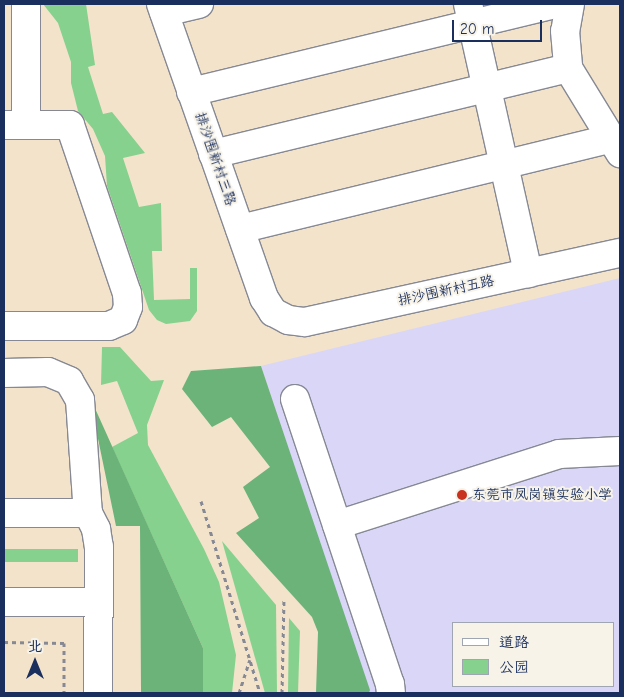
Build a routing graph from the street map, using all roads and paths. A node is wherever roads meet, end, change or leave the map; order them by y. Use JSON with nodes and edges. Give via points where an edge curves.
{"nodes":[{"id":1,"x":26,"y":4,"type":"edge"},
{"id":2,"x":199,"y":4,"type":"edge"},
{"id":3,"x":555,"y":4,"type":"edge"},
{"id":4,"x":570,"y":4,"type":"edge"},
{"id":5,"x":162,"y":8,"type":"edge"},
{"id":6,"x":470,"y":14,"type":"edge"},
{"id":7,"x":568,"y":68,"type":"junction"},
{"id":8,"x":487,"y":88,"type":"junction"},
{"id":9,"x":191,"y":92,"type":"junction"},
{"id":10,"x":15,"y":125,"type":"edge"},
{"id":11,"x":615,"y":146,"type":"edge"},
{"id":12,"x":213,"y":154,"type":"junction"},
{"id":13,"x":504,"y":165,"type":"junction"},
{"id":14,"x":240,"y":229,"type":"junction"},
{"id":15,"x":620,"y":253,"type":"edge"},
{"id":16,"x":528,"y":273,"type":"junction"},
{"id":17,"x":273,"y":312,"type":"joint"},
{"id":18,"x":4,"y":326,"type":"edge"},
{"id":19,"x":4,"y":372,"type":"edge"},
{"id":20,"x":295,"y":400,"type":"dead end"},
{"id":21,"x":620,"y":451,"type":"edge"},
{"id":22,"x":201,"y":501,"type":"dead end"},
{"id":23,"x":4,"y":513,"type":"edge"},
{"id":24,"x":88,"y":513,"type":"junction"},
{"id":25,"x":337,"y":524,"type":"junction"},
{"id":26,"x":284,"y":599,"type":"dead end"},
{"id":27,"x":4,"y":602,"type":"edge"},
{"id":28,"x":98,"y":602,"type":"junction"},
{"id":29,"x":4,"y":642,"type":"edge"},
{"id":30,"x":250,"y":660,"type":"junction"},
{"id":31,"x":64,"y":693,"type":"edge"},
{"id":32,"x":98,"y":693,"type":"edge"},
{"id":33,"x":240,"y":693,"type":"edge"},
{"id":34,"x":260,"y":693,"type":"edge"},
{"id":35,"x":282,"y":693,"type":"edge"},
{"id":36,"x":391,"y":693,"type":"edge"}],
"edges":[{"from":1,"to":10,"type":"street"},
{"from":2,"to":5,"type":"street"},
{"from":3,"to":6,"type":"street"},
{"from":4,"to":7,"type":"street","via":[[564,31]]},
{"from":5,"to":9,"type":"street","name":"排沙围新村三路"},
{"from":6,"to":8,"type":"street"},
{"from":6,"to":9,"type":"street"},
{"from":7,"to":8,"type":"street"},
{"from":7,"to":11,"type":"street"},
{"from":8,"to":12,"type":"street"},
{"from":8,"to":13,"type":"street"},
{"from":9,"to":12,"type":"street","name":"排沙围新村三路"},
{"from":10,"to":18,"type":"street","via":[[70,125],[127,293],[128,307],[123,320],[109,326]]},
{"from":11,"to":13,"type":"street"},
{"from":12,"to":14,"type":"street","name":"排沙围新村三路"},
{"from":13,"to":14,"type":"street"},
{"from":13,"to":16,"type":"street"},
{"from":14,"to":17,"type":"street","name":"排沙围新村三路","via":[[264,298]]},
{"from":15,"to":16,"type":"street","name":"排沙围新村五路"},
{"from":16,"to":17,"type":"street","name":"排沙围新村五路","via":[[305,322],[288,320]]},
{"from":19,"to":24,"type":"street","via":[[48,372],[69,381],[80,400]]},
{"from":20,"to":25,"type":"street"},
{"from":21,"to":25,"type":"street","via":[[559,454]]},
{"from":22,"to":30,"type":"path"},
{"from":23,"to":24,"type":"street"},
{"from":24,"to":28,"type":"street","via":[[96,529]]},
{"from":25,"to":36,"type":"street"},
{"from":26,"to":35,"type":"path"},
{"from":27,"to":28,"type":"street"},
{"from":28,"to":32,"type":"street"},
{"from":29,"to":31,"type":"path","via":[[64,643]]},
{"from":30,"to":33,"type":"path"},
{"from":30,"to":34,"type":"path"}]}
